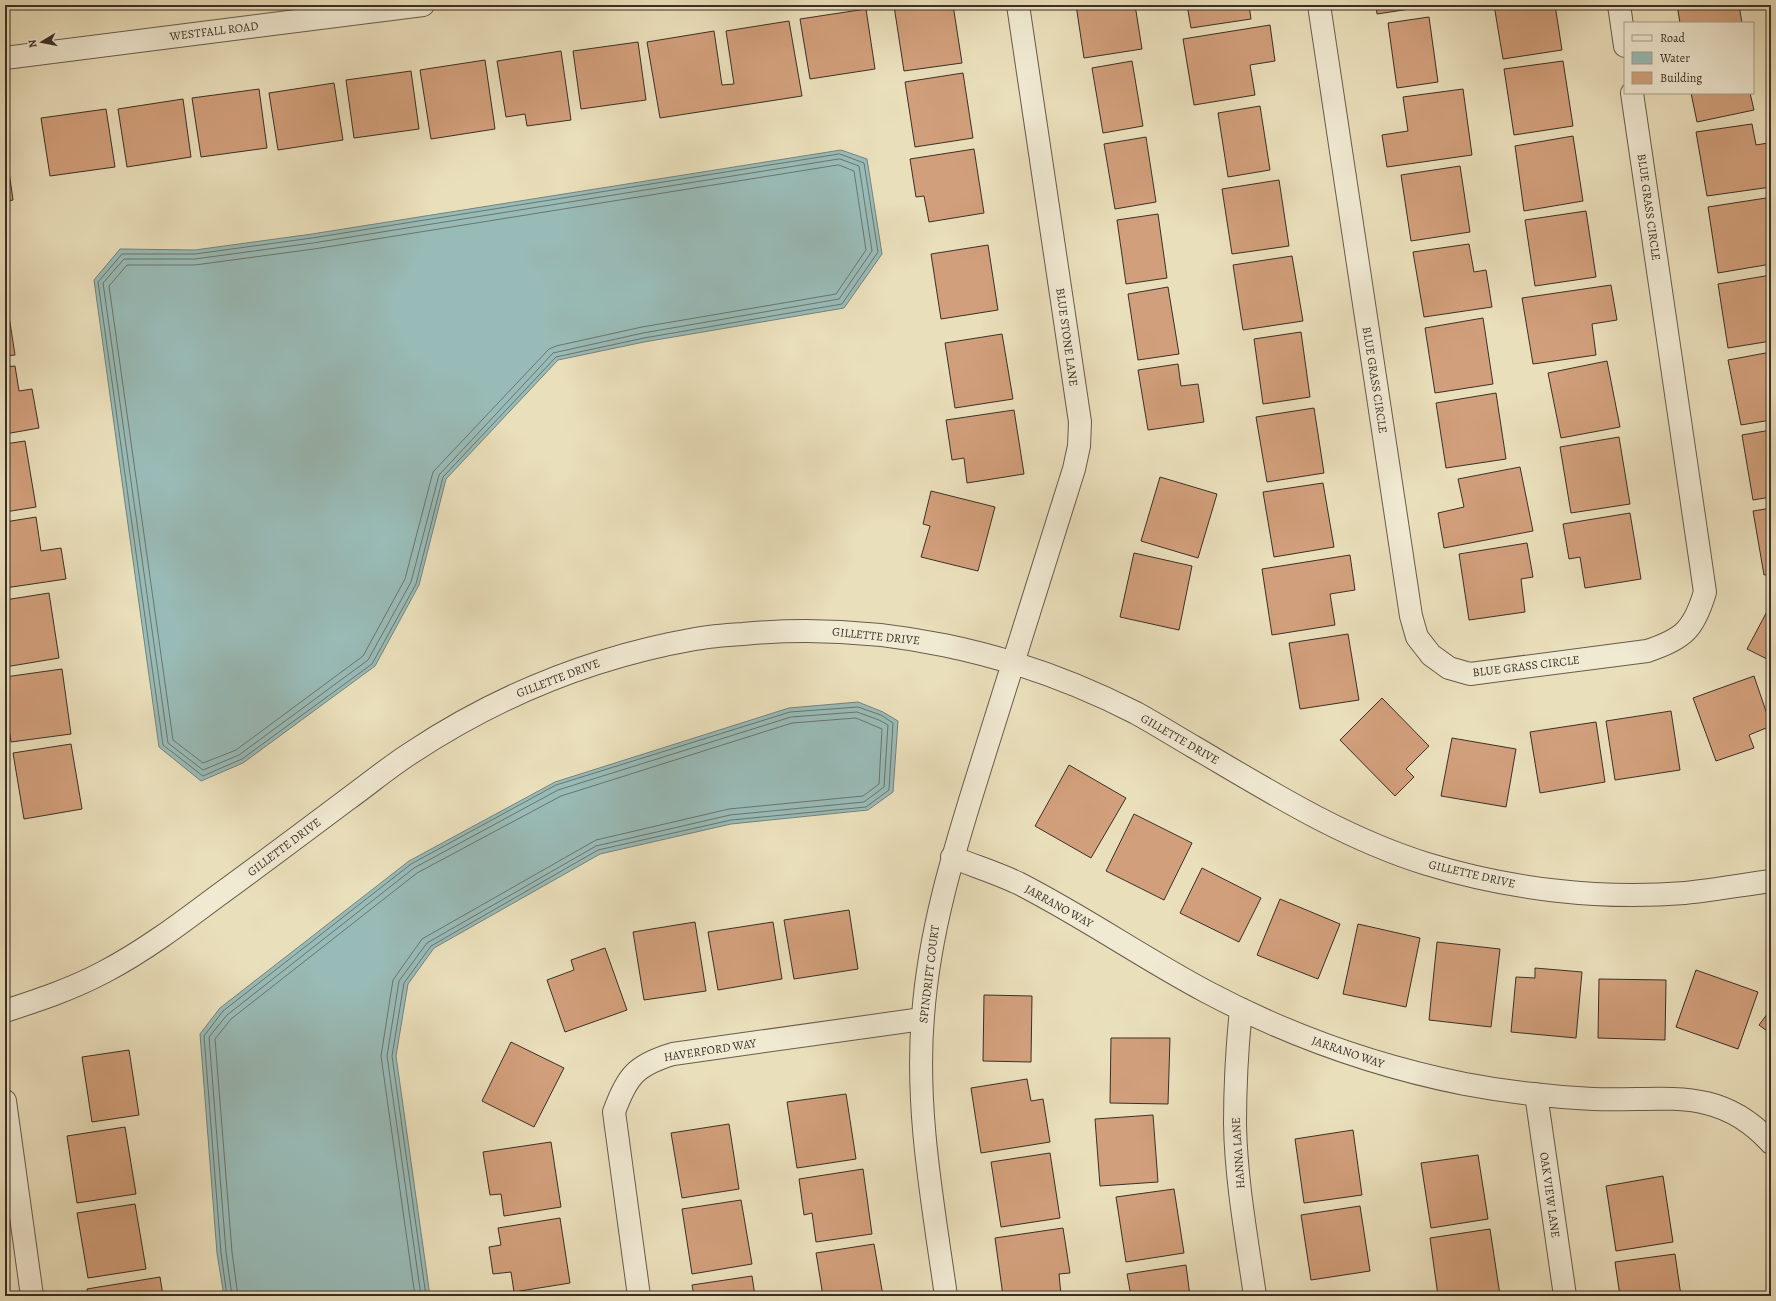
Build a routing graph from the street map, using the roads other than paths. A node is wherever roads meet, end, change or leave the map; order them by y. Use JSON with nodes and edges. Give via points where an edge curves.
{"nodes":[{"id":1,"x":423,"y":5,"type":"edge"},
{"id":2,"x":1018,"y":5,"type":"edge"},
{"id":3,"x":1319,"y":5,"type":"edge"},
{"id":4,"x":1619,"y":5,"type":"edge"},
{"id":5,"x":1624,"y":39,"type":"edge"},
{"id":6,"x":5,"y":58,"type":"edge"},
{"id":7,"x":1632,"y":94,"type":"edge"},
{"id":8,"x":1013,"y":662,"type":"junction"},
{"id":9,"x":952,"y":857,"type":"junction"},
{"id":10,"x":1771,"y":881,"type":"edge"},
{"id":11,"x":1241,"y":1009,"type":"junction"},
{"id":12,"x":5,"y":1011,"type":"edge"},
{"id":13,"x":922,"y":1019,"type":"junction"},
{"id":14,"x":1536,"y":1094,"type":"junction"},
{"id":15,"x":5,"y":1101,"type":"edge"},
{"id":16,"x":1771,"y":1143,"type":"edge"},
{"id":17,"x":32,"y":1296,"type":"edge"},
{"id":18,"x":639,"y":1296,"type":"edge"},
{"id":19,"x":946,"y":1296,"type":"edge"},
{"id":20,"x":1255,"y":1296,"type":"edge"},
{"id":21,"x":1564,"y":1296,"type":"edge"}],
"edges":[{"from":1,"to":6,"type":"street","name":"WESTFALL ROAD"},
{"from":2,"to":8,"type":"street","name":"BLUE STONE LANE","via":[[1080,422],[1079,446],[1074,469]]},
{"from":3,"to":7,"type":"street","name":"BLUE GRASS CIRCLE","via":[[1411,616],[1418,637],[1431,655],[1449,668],[1470,674],[1647,651],[1668,644],[1686,631],[1698,613],[1705,592]]},
{"from":4,"to":5,"type":"street"},
{"from":8,"to":9,"type":"street","name":"SPINDRIFT COURT"},
{"from":8,"to":10,"type":"street","name":"GILLETTE DRIVE","via":[[1065,680],[1136,714],[1306,813],[1353,836],[1426,864],[1502,883],[1554,891],[1606,894],[1684,893]]},
{"from":8,"to":12,"type":"street","name":"GILLETTE DRIVE","via":[[938,643],[859,632],[780,630],[701,638],[599,662],[524,689],[477,713],[410,754],[164,936],[103,973],[60,992]]},
{"from":9,"to":11,"type":"street","name":"JARRANO WAY","via":[[1023,886],[1205,991]]},
{"from":9,"to":13,"type":"street","name":"SPINDRIFT COURT","via":[[933,933]]},
{"from":11,"to":14,"type":"street","name":"JARRANO WAY","via":[[1295,1034],[1379,1063],[1466,1084]]},
{"from":11,"to":20,"type":"street","name":"HANNA LANE","via":[[1235,1126]]},
{"from":13,"to":18,"type":"street","name":"HAVERFORD WAY","via":[[673,1054],[652,1060],[634,1073],[622,1091],[614,1112]]},
{"from":13,"to":19,"type":"street","name":"SPINDRIFT COURT","via":[[921,1082],[927,1152]]},
{"from":14,"to":16,"type":"street","name":"JARRANO WAY","via":[[1594,1099],[1678,1098],[1700,1101],[1722,1106],[1742,1117]]},
{"from":14,"to":21,"type":"street","name":"OAK VIEW LANE"},
{"from":15,"to":17,"type":"street"}]}
